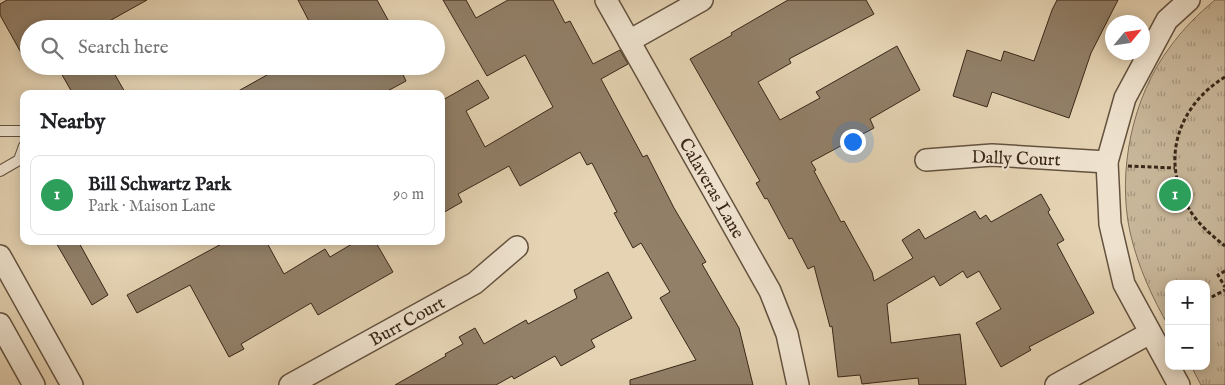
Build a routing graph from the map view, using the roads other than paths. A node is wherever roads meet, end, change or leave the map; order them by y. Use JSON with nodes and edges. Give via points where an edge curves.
{"nodes":[{"id":1,"x":606,"y":0,"type":"edge"},
{"id":2,"x":702,"y":0,"type":"edge"},
{"id":3,"x":1189,"y":0,"type":"edge"},
{"id":4,"x":629,"y":41,"type":"junction"},
{"id":5,"x":0,"y":131,"type":"edge"},
{"id":6,"x":20,"y":131,"type":"edge"},
{"id":7,"x":20,"y":157,"type":"edge"},
{"id":8,"x":926,"y":160,"type":"dead end"},
{"id":9,"x":1107,"y":162,"type":"junction"},
{"id":10,"x":0,"y":171,"type":"edge"},
{"id":11,"x":517,"y":247,"type":"dead end"},
{"id":12,"x":0,"y":256,"type":"edge"},
{"id":13,"x":0,"y":324,"type":"edge"},
{"id":14,"x":1150,"y":333,"type":"junction"},
{"id":15,"x":34,"y":385,"type":"edge"},
{"id":16,"x":72,"y":385,"type":"edge"},
{"id":17,"x":290,"y":385,"type":"edge"},
{"id":18,"x":798,"y":385,"type":"edge"},
{"id":19,"x":1056,"y":385,"type":"edge"},
{"id":20,"x":1179,"y":385,"type":"edge"}],
"edges":[{"from":1,"to":4,"type":"street","name":"Calaveras Lane"},
{"from":2,"to":4,"type":"street"},
{"from":3,"to":9,"type":"street","via":[[1168,20],[1125,98]]},
{"from":4,"to":18,"type":"street","name":"Calaveras Lane","via":[[770,291],[787,334]]},
{"from":5,"to":6,"type":"lane"},
{"from":7,"to":10,"type":"lane"},
{"from":8,"to":9,"type":"street","name":"Dally Court","via":[[992,155]]},
{"from":9,"to":14,"type":"street","via":[[1110,224],[1124,284]]},
{"from":11,"to":17,"type":"street","name":"Burr Court","via":[[475,284]]},
{"from":12,"to":16,"type":"street"},
{"from":13,"to":15,"type":"street"},
{"from":14,"to":19,"type":"street"},
{"from":14,"to":20,"type":"street"}]}
